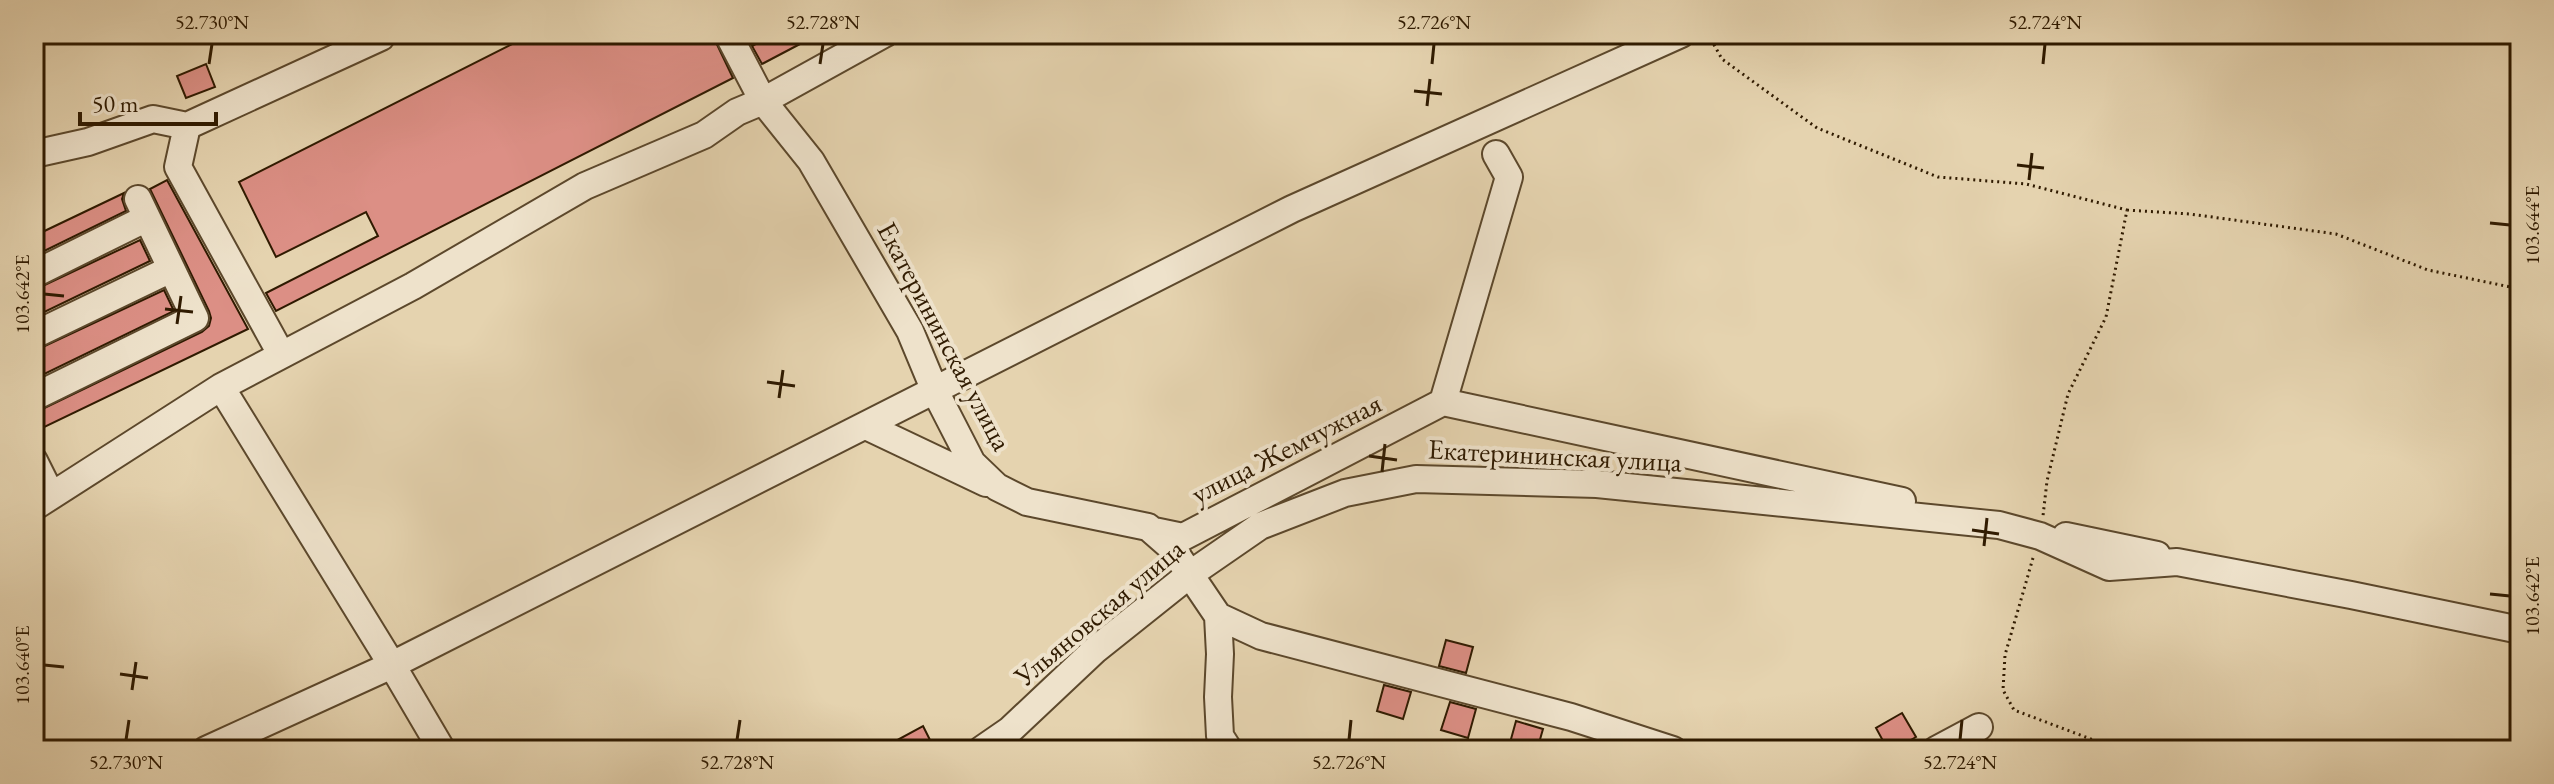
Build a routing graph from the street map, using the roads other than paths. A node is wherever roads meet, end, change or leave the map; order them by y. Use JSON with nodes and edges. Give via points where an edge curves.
{"nodes":[{"id":1,"x":380,"y":34,"type":"edge"},
{"id":2,"x":728,"y":34,"type":"edge"},
{"id":3,"x":884,"y":34,"type":"edge"},
{"id":4,"x":1681,"y":34,"type":"edge"},
{"id":5,"x":763,"y":101,"type":"junction"},
{"id":6,"x":187,"y":126,"type":"junction"},
{"id":7,"x":34,"y":154,"type":"edge"},
{"id":8,"x":1496,"y":154,"type":"dead end"},
{"id":9,"x":171,"y":269,"type":"junction"},
{"id":10,"x":34,"y":274,"type":"edge"},
{"id":11,"x":34,"y":335,"type":"edge"},
{"id":12,"x":281,"y":354,"type":"junction"},
{"id":13,"x":221,"y":387,"type":"junction"},
{"id":14,"x":935,"y":391,"type":"junction"},
{"id":15,"x":34,"y":397,"type":"edge"},
{"id":16,"x":1443,"y":402,"type":"junction"},
{"id":17,"x":866,"y":426,"type":"junction"},
{"id":18,"x":34,"y":461,"type":"edge"},
{"id":19,"x":42,"y":501,"type":"edge"},
{"id":20,"x":1027,"y":502,"type":"junction"},
{"id":21,"x":1260,"y":526,"type":"joint"},
{"id":22,"x":1189,"y":575,"type":"junction"},
{"id":23,"x":1218,"y":616,"type":"junction"},
{"id":24,"x":2520,"y":632,"type":"edge"},
{"id":25,"x":392,"y":665,"type":"junction"},
{"id":26,"x":1979,"y":727,"type":"dead end"},
{"id":27,"x":206,"y":750,"type":"edge"},
{"id":28,"x":442,"y":750,"type":"edge"},
{"id":29,"x":981,"y":750,"type":"edge"},
{"id":30,"x":1229,"y":750,"type":"edge"},
{"id":31,"x":1673,"y":750,"type":"edge"},
{"id":32,"x":1936,"y":750,"type":"edge"}],
"edges":[{"from":1,"to":6,"type":"street"},
{"from":2,"to":5,"type":"street","name":"Екатерининская улица"},
{"from":3,"to":5,"type":"street"},
{"from":4,"to":14,"type":"street","via":[[1292,209]]},
{"from":5,"to":12,"type":"street","via":[[704,135],[585,186],[413,286]]},
{"from":5,"to":14,"type":"street","name":"Екатерининская улица","via":[[811,161],[910,331]]},
{"from":6,"to":7,"type":"street","via":[[153,119]]},
{"from":6,"to":12,"type":"street","via":[[178,167]]},
{"from":8,"to":16,"type":"street","via":[[1509,177]]},
{"from":9,"to":10,"type":"street","via":[[143,208]]},
{"from":9,"to":11,"type":"street"},
{"from":9,"to":15,"type":"street","via":[[195,318]]},
{"from":12,"to":13,"type":"street"},
{"from":13,"to":19,"type":"street"},
{"from":13,"to":25,"type":"street"},
{"from":14,"to":17,"type":"street"},
{"from":14,"to":20,"type":"street","name":"Екатерининская улица","via":[[972,463],[997,487]]},
{"from":16,"to":20,"type":"street","name":"улица Жемчужная","via":[[1183,537]]},
{"from":16,"to":24,"type":"street","name":"Екатерининская улица"},
{"from":17,"to":20,"type":"street","name":"улица Жемчужная"},
{"from":17,"to":25,"type":"street"},
{"from":18,"to":19,"type":"street"},
{"from":20,"to":22,"type":"street","name":"Екатерининская улица","via":[[1148,527],[1172,548]]},
{"from":21,"to":22,"type":"street","name":"Ульяновская улица"},
{"from":21,"to":24,"type":"street","name":"Екатерининская улица","via":[[1345,493],[1416,479],[1597,484],[1999,525],[2040,536],[2109,567],[2177,562]]},
{"from":22,"to":23,"type":"street","name":"Екатерининская улица"},
{"from":22,"to":29,"type":"street","name":"Ульяновская улица"},
{"from":23,"to":30,"type":"street","via":[[1220,736]]},
{"from":23,"to":31,"type":"street","via":[[1261,636],[1571,717]]},
{"from":25,"to":27,"type":"street"},
{"from":25,"to":28,"type":"street"},
{"from":26,"to":32,"type":"street"}]}
